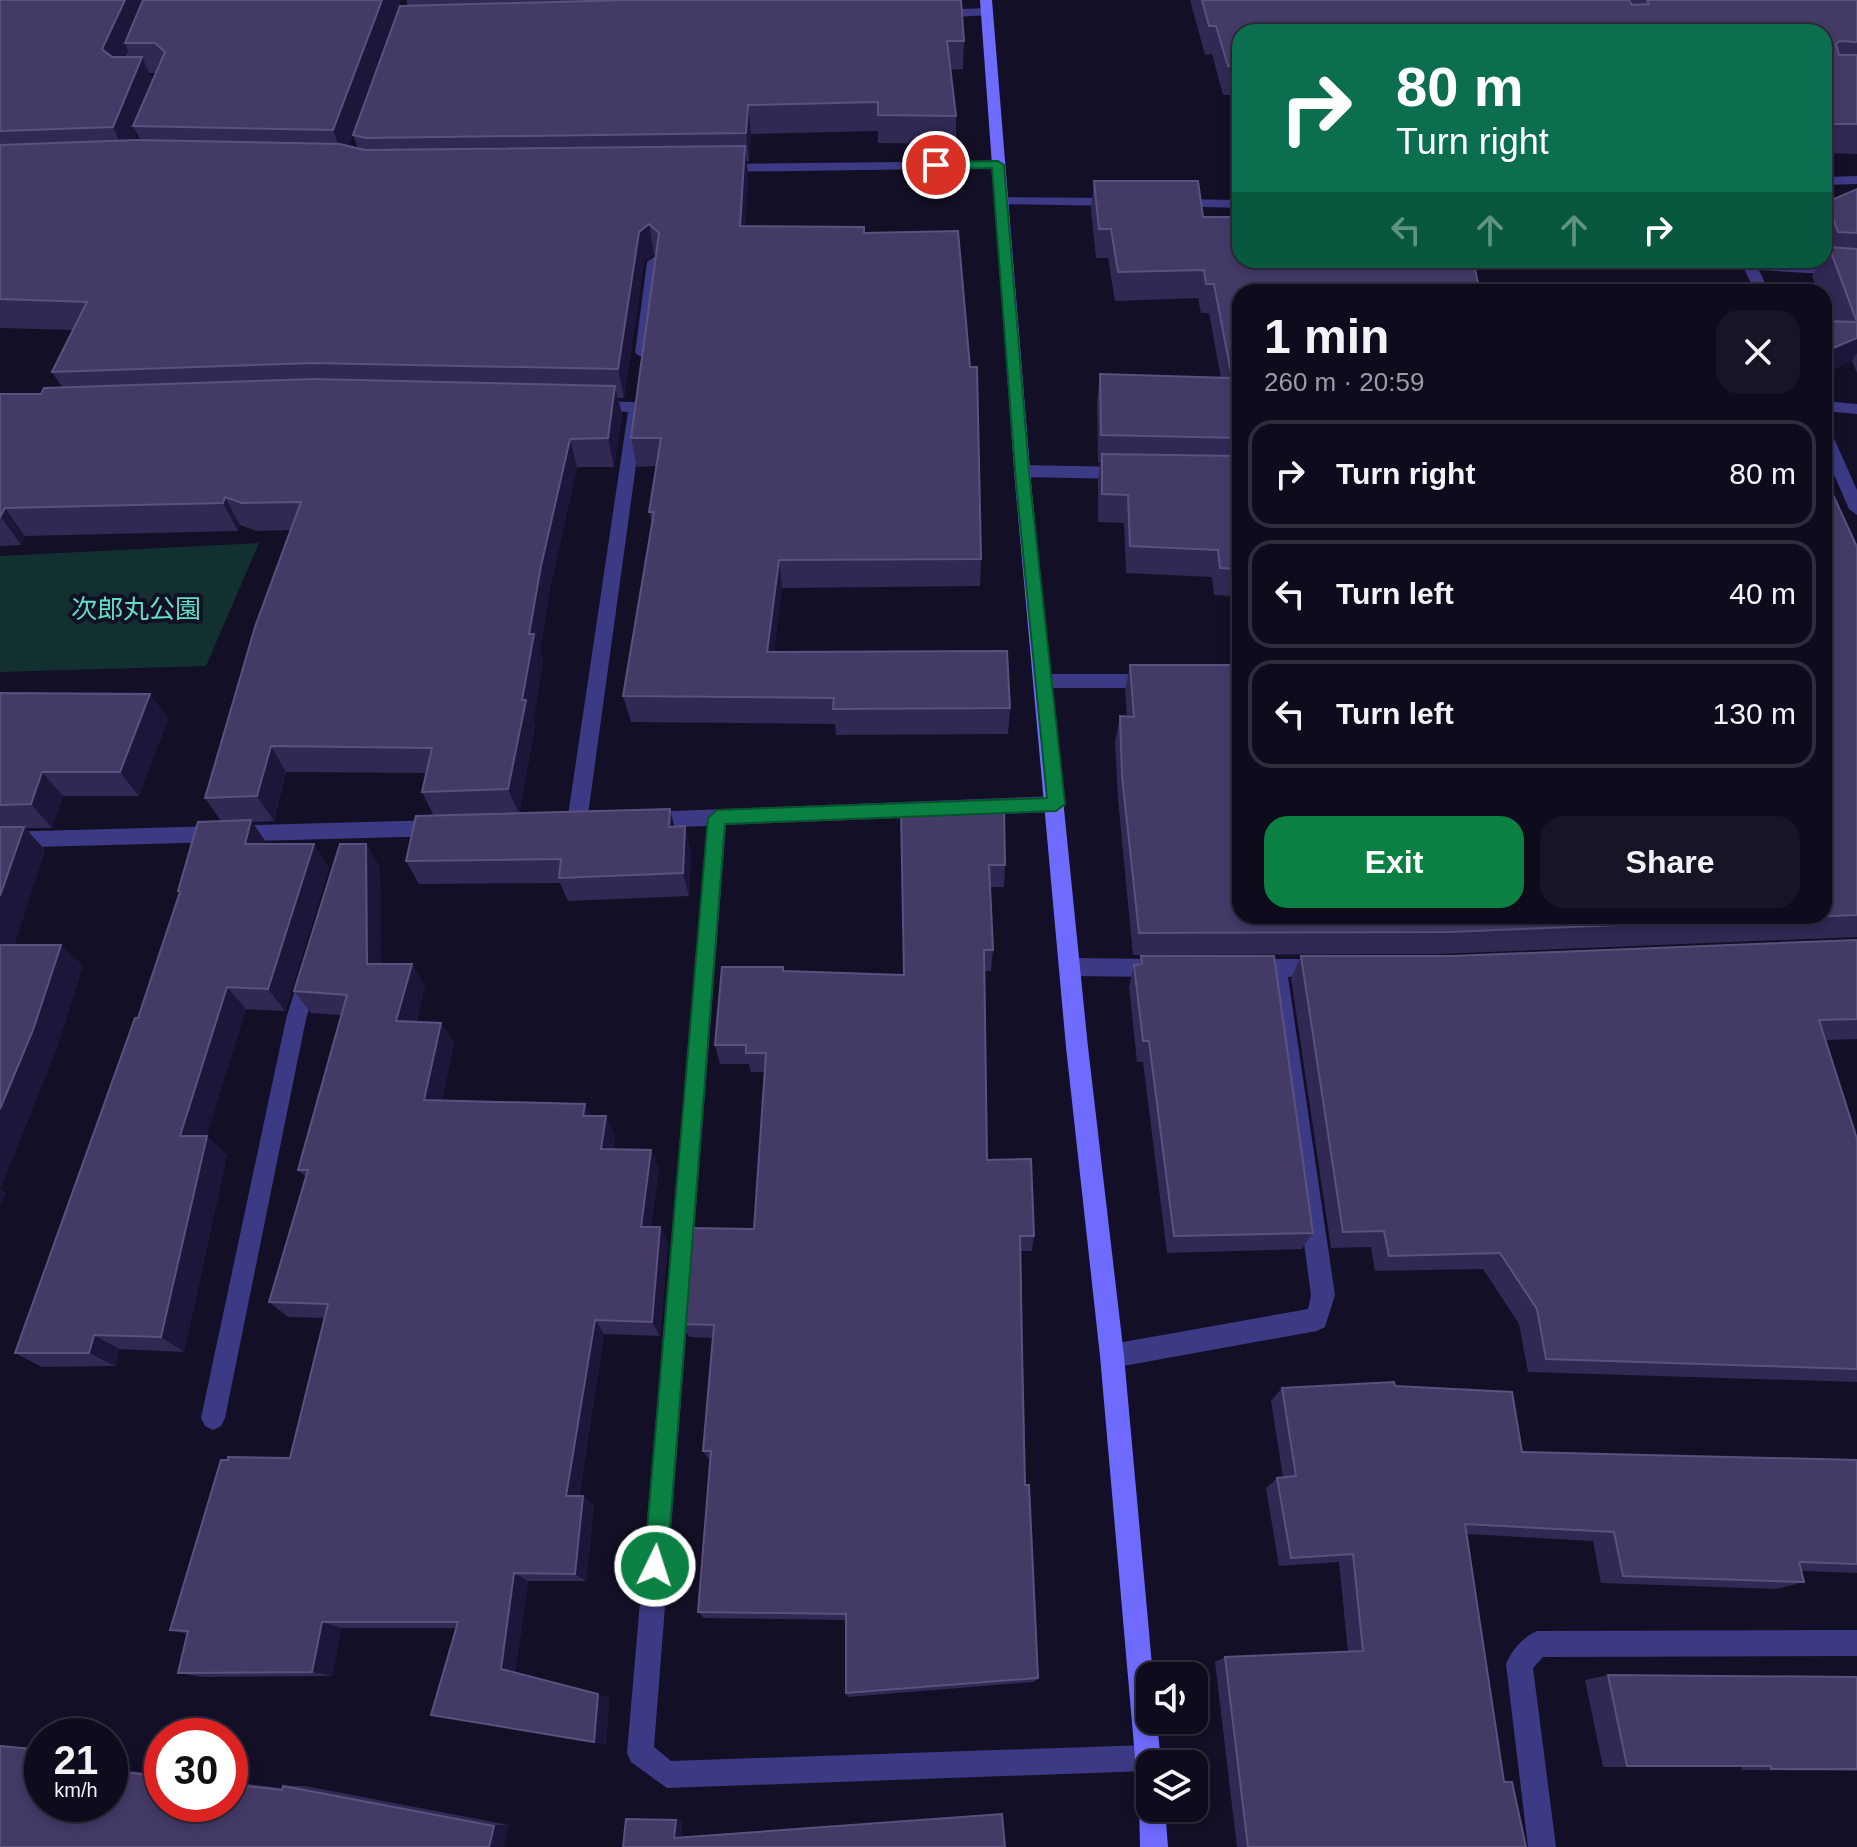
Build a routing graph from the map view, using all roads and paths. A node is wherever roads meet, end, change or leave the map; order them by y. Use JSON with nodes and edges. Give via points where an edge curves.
{"nodes":[{"id":1,"x":987,"y":6,"type":"edge"},
{"id":2,"x":924,"y":14,"type":"edge"},
{"id":3,"x":998,"y":165,"type":"junction"},
{"id":4,"x":696,"y":168,"type":"edge"},
{"id":5,"x":1857,"y":180,"type":"edge"},
{"id":6,"x":1832,"y":181,"type":"edge"},
{"id":7,"x":1000,"y":201,"type":"junction"},
{"id":8,"x":1128,"y":203,"type":"edge"},
{"id":9,"x":1160,"y":203,"type":"edge"},
{"id":10,"x":1232,"y":204,"type":"edge"},
{"id":11,"x":654,"y":262,"type":"edge"},
{"id":12,"x":1821,"y":268,"type":"edge"},
{"id":13,"x":1857,"y":271,"type":"edge"},
{"id":14,"x":638,"y":392,"type":"junction"},
{"id":15,"x":574,"y":405,"type":"edge"},
{"id":16,"x":1832,"y":407,"type":"edge"},
{"id":17,"x":1857,"y":409,"type":"edge"},
{"id":18,"x":1832,"y":452,"type":"edge"},
{"id":19,"x":1022,"y":471,"type":"junction"},
{"id":20,"x":1147,"y":473,"type":"edge"},
{"id":21,"x":1857,"y":509,"type":"edge"},
{"id":22,"x":1043,"y":681,"type":"junction"},
{"id":23,"x":1164,"y":681,"type":"edge"},
{"id":24,"x":1056,"y":804,"type":"junction"},
{"id":25,"x":717,"y":818,"type":"junction"},
{"id":26,"x":624,"y":820,"type":"edge"},
{"id":27,"x":577,"y":822,"type":"edge"},
{"id":28,"x":457,"y":827,"type":"edge"},
{"id":29,"x":0,"y":840,"type":"edge"},
{"id":30,"x":318,"y":947,"type":"edge"},
{"id":31,"x":1071,"y":967,"type":"junction"},
{"id":32,"x":1336,"y":967,"type":"edge"},
{"id":33,"x":1182,"y":968,"type":"edge"},
{"id":34,"x":1229,"y":968,"type":"edge"},
{"id":35,"x":1277,"y":969,"type":"junction"},
{"id":36,"x":1112,"y":1356,"type":"junction"},
{"id":37,"x":213,"y":1418,"type":"dead end"},
{"id":38,"x":1857,"y":1643,"type":"edge"},
{"id":39,"x":1146,"y":1750,"type":"edge"},
{"id":40,"x":1136,"y":1758,"type":"edge"},
{"id":41,"x":1152,"y":1822,"type":"edge"},
{"id":42,"x":1154,"y":1847,"type":"edge"},
{"id":43,"x":1542,"y":1847,"type":"edge"}],
"edges":[{"from":1,"to":2,"type":"street"},
{"from":1,"to":3,"type":"street"},
{"from":3,"to":4,"type":"street"},
{"from":3,"to":7,"type":"street"},
{"from":5,"to":6,"type":"street"},
{"from":7,"to":8,"type":"street"},
{"from":7,"to":19,"type":"street"},
{"from":9,"to":10,"type":"street"},
{"from":11,"to":14,"type":"street"},
{"from":12,"to":13,"type":"street"},
{"from":14,"to":15,"type":"street"},
{"from":14,"to":27,"type":"street"},
{"from":16,"to":17,"type":"street"},
{"from":18,"to":21,"type":"street"},
{"from":19,"to":20,"type":"street"},
{"from":19,"to":22,"type":"street"},
{"from":22,"to":23,"type":"street"},
{"from":22,"to":24,"type":"street"},
{"from":24,"to":25,"type":"street"},
{"from":24,"to":31,"type":"street"},
{"from":25,"to":26,"type":"street"},
{"from":25,"to":40,"type":"street","via":[[640,1753],[667,1775]]},
{"from":28,"to":29,"type":"street","via":[[351,839]]},
{"from":30,"to":37,"type":"street","via":[[296,1019]]},
{"from":31,"to":33,"type":"street"},
{"from":31,"to":36,"type":"street"},
{"from":32,"to":35,"type":"street"},
{"from":34,"to":35,"type":"street"},
{"from":35,"to":36,"type":"street","via":[[1323,1295],[1317,1319]]},
{"from":36,"to":39,"type":"street"},
{"from":38,"to":43,"type":"street","via":[[1537,1644],[1519,1664]]},
{"from":41,"to":42,"type":"street"}]}
